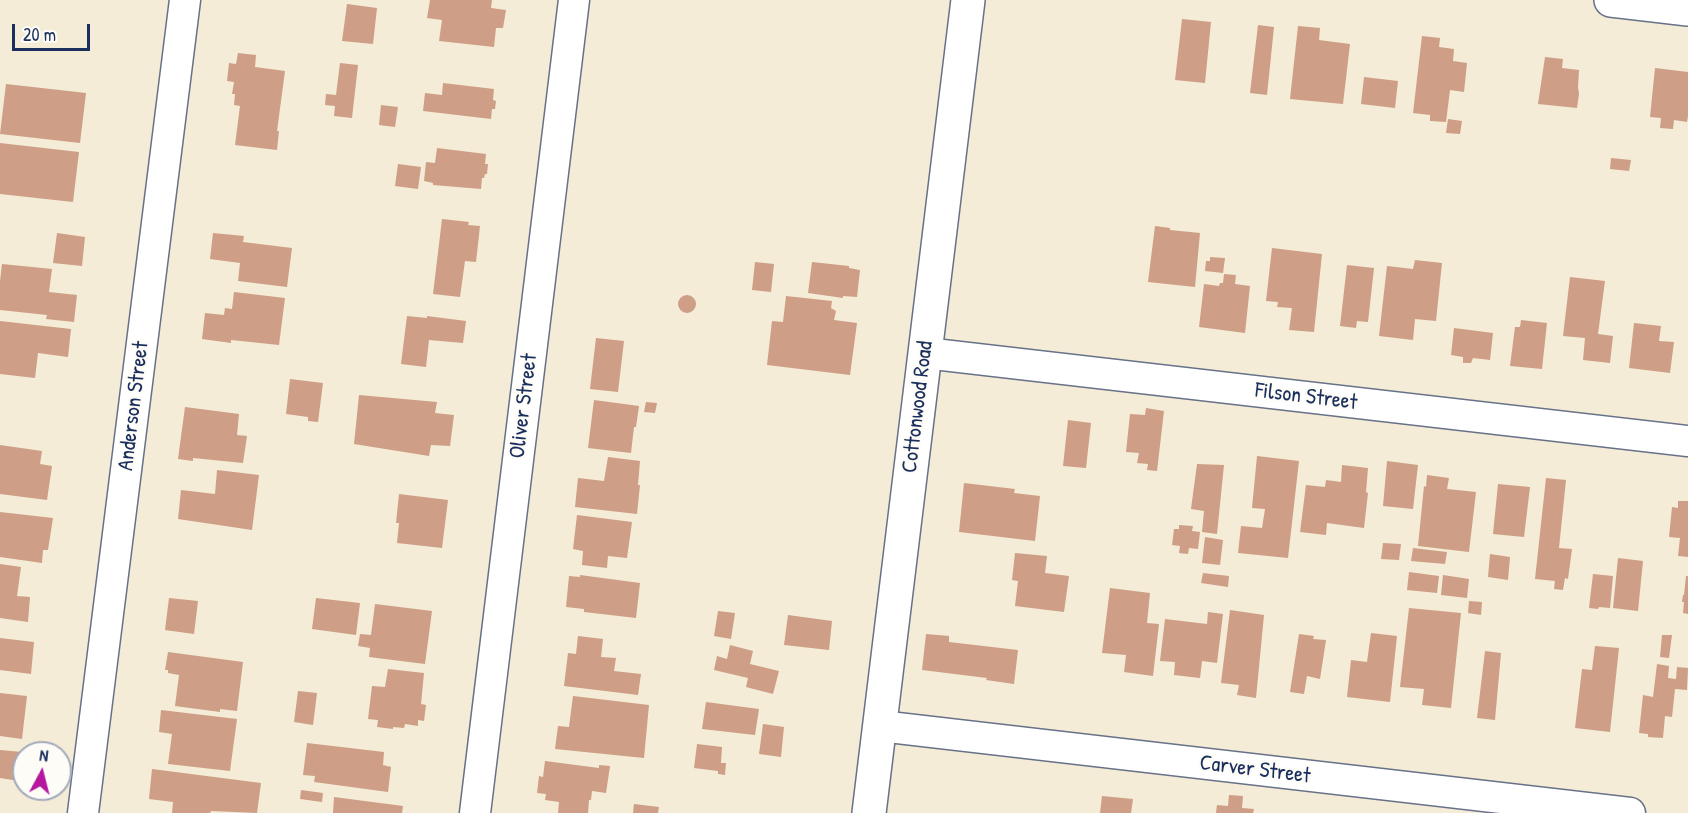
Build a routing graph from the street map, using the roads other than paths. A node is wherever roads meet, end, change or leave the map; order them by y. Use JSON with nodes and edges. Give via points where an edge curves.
{"nodes":[{"id":1,"x":185,"y":0,"type":"edge"},
{"id":2,"x":574,"y":0,"type":"edge"},
{"id":3,"x":968,"y":0,"type":"edge"},
{"id":4,"x":1611,"y":0,"type":"edge"},
{"id":5,"x":1688,"y":9,"type":"edge"},
{"id":6,"x":925,"y":353,"type":"junction"},
{"id":7,"x":1688,"y":441,"type":"edge"},
{"id":8,"x":880,"y":726,"type":"junction"},
{"id":9,"x":82,"y":813,"type":"edge"},
{"id":10,"x":475,"y":813,"type":"edge"},
{"id":11,"x":869,"y":813,"type":"edge"},
{"id":12,"x":1630,"y":813,"type":"edge"}],
"edges":[{"from":1,"to":9,"type":"street","name":"Anderson Street"},
{"from":2,"to":10,"type":"street","name":"Oliver Street"},
{"from":3,"to":6,"type":"street","name":"Cottonwood Road"},
{"from":4,"to":5,"type":"street"},
{"from":6,"to":7,"type":"street","name":"Filson Street"},
{"from":6,"to":8,"type":"street","name":"Cottonwood Road"},
{"from":8,"to":11,"type":"street","name":"Cottonwood Road"},
{"from":8,"to":12,"type":"street","name":"Carver Street"}]}
